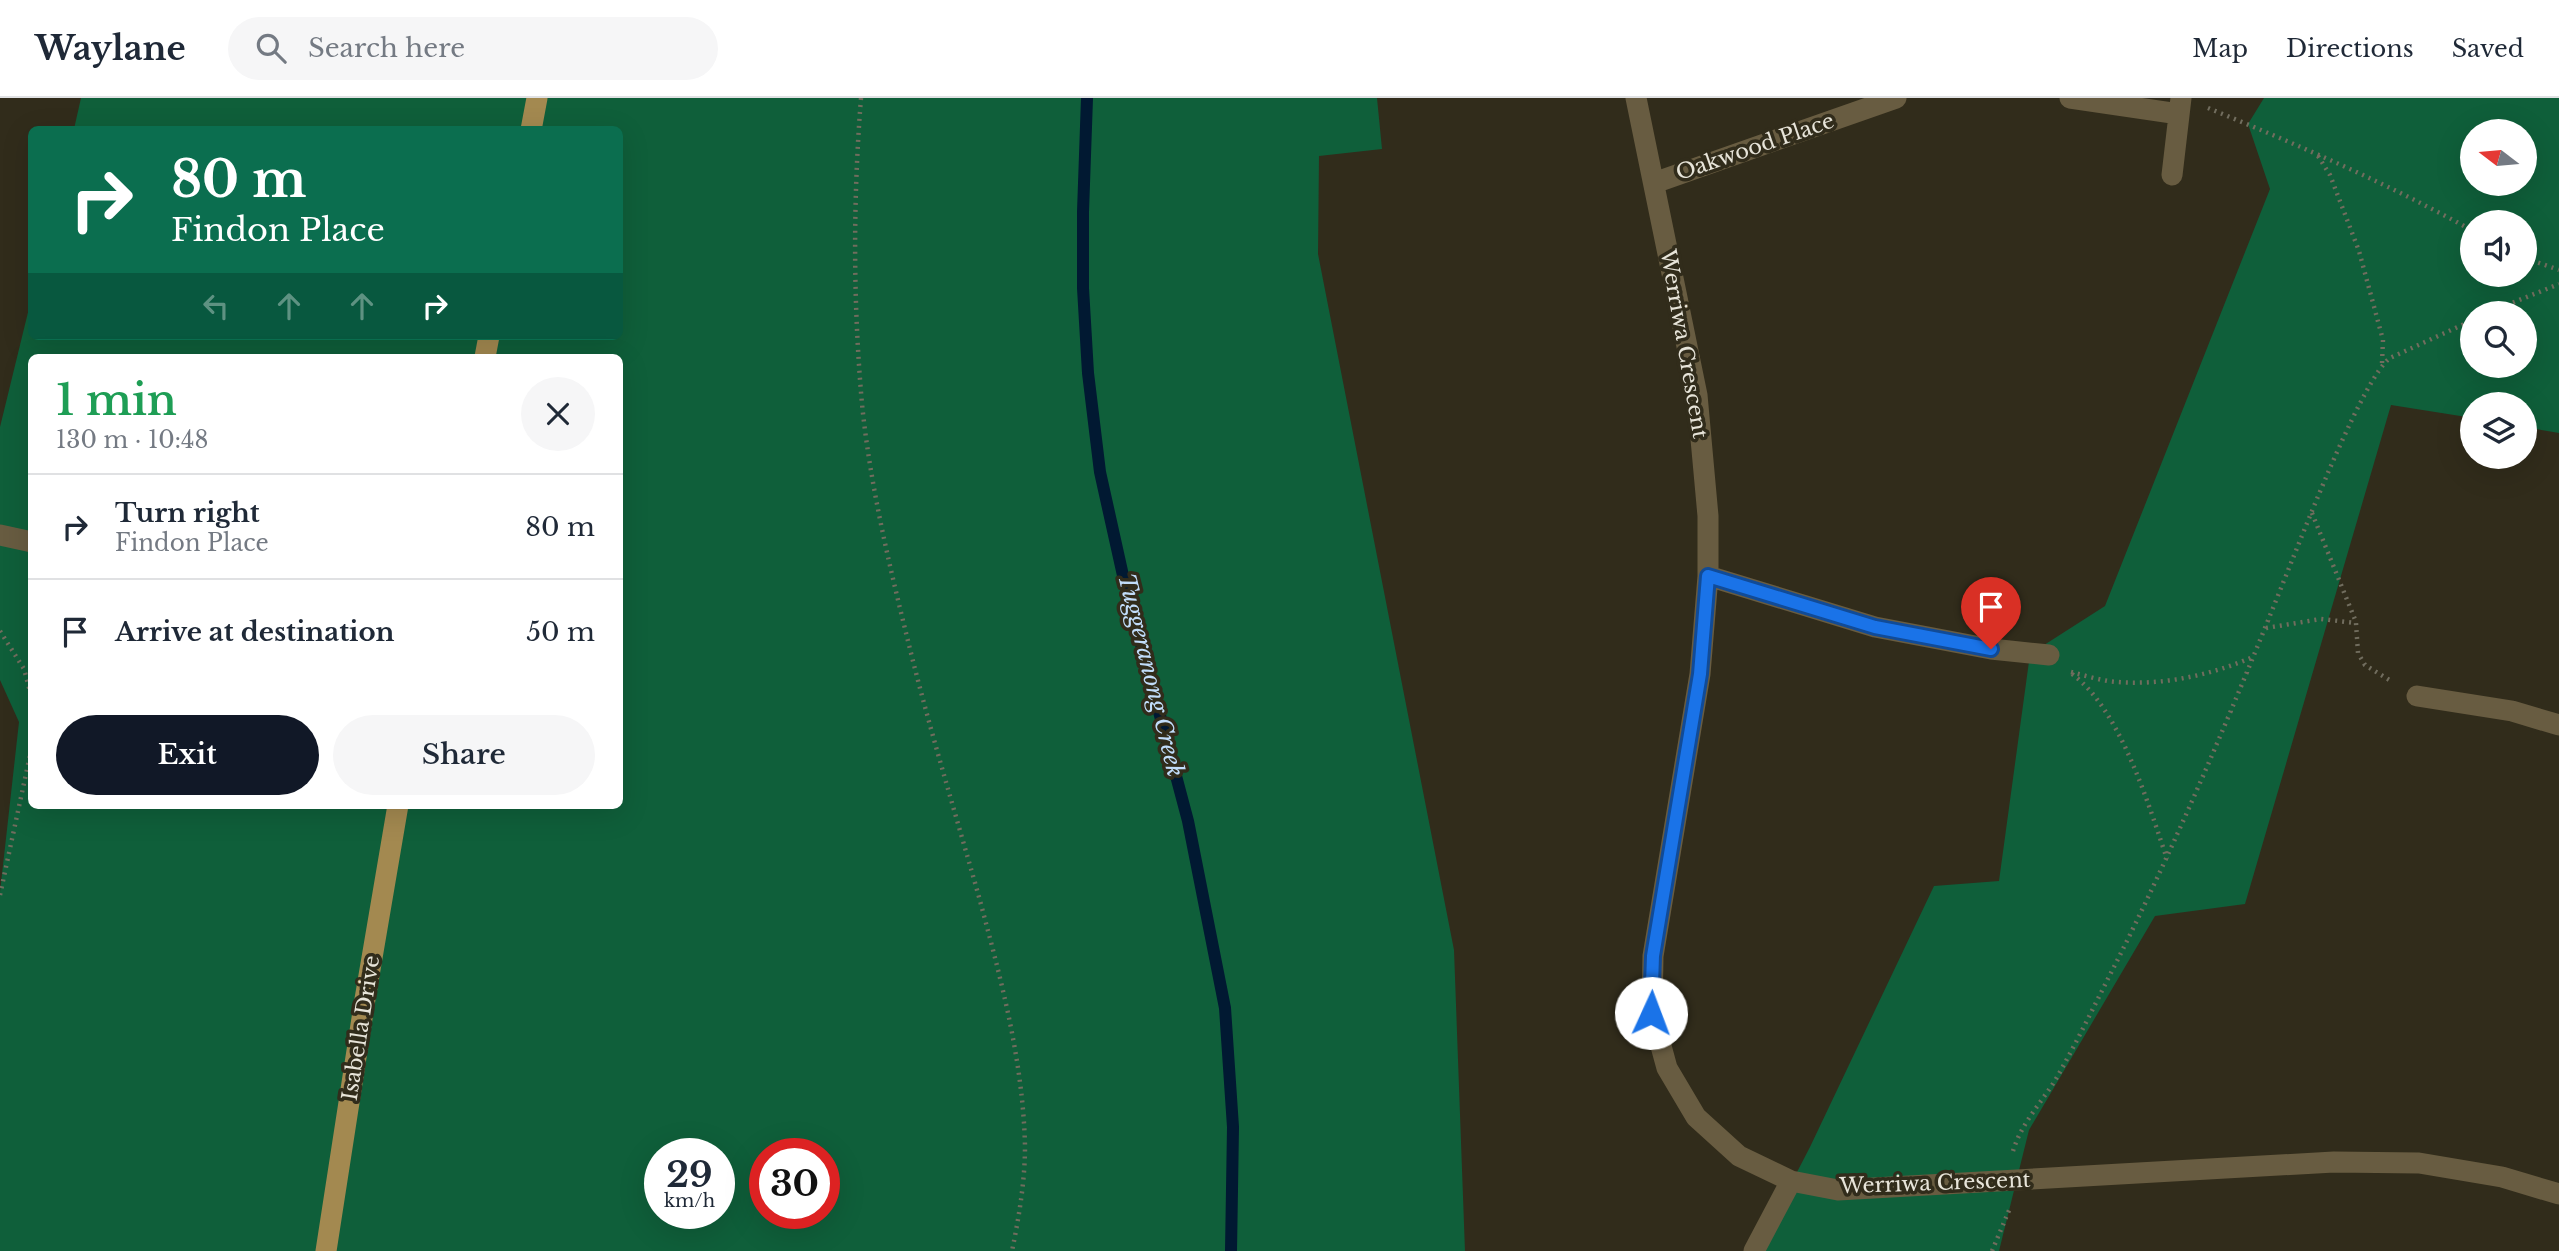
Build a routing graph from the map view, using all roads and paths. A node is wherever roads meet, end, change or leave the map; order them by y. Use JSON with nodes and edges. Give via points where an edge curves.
{"nodes":[{"id":1,"x":537,"y":98,"type":"edge"},
{"id":2,"x":861,"y":98,"type":"edge"},
{"id":3,"x":1636,"y":98,"type":"edge"},
{"id":4,"x":1896,"y":98,"type":"edge"},
{"id":5,"x":2070,"y":98,"type":"edge"},
{"id":6,"x":2180,"y":106,"type":"edge"},
{"id":7,"x":532,"y":126,"type":"edge"},
{"id":8,"x":2315,"y":153,"type":"junction"},
{"id":9,"x":2172,"y":175,"type":"dead end"},
{"id":10,"x":1654,"y":183,"type":"junction"},
{"id":11,"x":2460,"y":224,"type":"edge"},
{"id":12,"x":2537,"y":262,"type":"edge"},
{"id":13,"x":2559,"y":270,"type":"edge"},
{"id":14,"x":2559,"y":284,"type":"edge"},
{"id":15,"x":2517,"y":301,"type":"edge"},
{"id":16,"x":2460,"y":326,"type":"edge"},
{"id":17,"x":2382,"y":364,"type":"junction"},
{"id":18,"x":2312,"y":513,"type":"junction"},
{"id":19,"x":0,"y":535,"type":"edge"},
{"id":20,"x":28,"y":542,"type":"edge"},
{"id":21,"x":1708,"y":576,"type":"junction"},
{"id":22,"x":2356,"y":622,"type":"junction"},
{"id":23,"x":2265,"y":628,"type":"junction"},
{"id":24,"x":0,"y":631,"type":"edge"},
{"id":25,"x":2049,"y":655,"type":"joint"},
{"id":26,"x":2254,"y":657,"type":"junction"},
{"id":27,"x":2069,"y":671,"type":"junction"},
{"id":28,"x":28,"y":684,"type":"edge"},
{"id":29,"x":2417,"y":696,"type":"joint"},
{"id":30,"x":2559,"y":725,"type":"edge"},
{"id":31,"x":28,"y":765,"type":"edge"},
{"id":32,"x":397,"y":809,"type":"edge"},
{"id":33,"x":2167,"y":859,"type":"junction"},
{"id":34,"x":0,"y":895,"type":"edge"},
{"id":35,"x":1791,"y":1181,"type":"junction"},
{"id":36,"x":2012,"y":1181,"type":"junction"},
{"id":37,"x":2559,"y":1194,"type":"edge"},
{"id":38,"x":326,"y":1251,"type":"edge"},
{"id":39,"x":1012,"y":1251,"type":"edge"},
{"id":40,"x":1754,"y":1251,"type":"edge"},
{"id":41,"x":1992,"y":1251,"type":"edge"}],
"edges":[{"from":1,"to":7,"type":"main road"},
{"from":2,"to":39,"type":"path","via":[[855,172],[855,308],[867,442],[908,643],[1004,988],[1016,1053],[1025,1149]]},
{"from":3,"to":10,"type":"street","name":"Werriwa Crescent"},
{"from":4,"to":10,"type":"street","name":"Oakwood Place"},
{"from":5,"to":6,"type":"street"},
{"from":6,"to":8,"type":"path","via":[[2194,102]]},
{"from":6,"to":9,"type":"street"},
{"from":8,"to":11,"type":"path"},
{"from":8,"to":17,"type":"path","via":[[2330,175],[2359,251],[2383,340]]},
{"from":10,"to":21,"type":"street","name":"Werriwa Crescent","via":[[1697,395],[1708,516]]},
{"from":12,"to":13,"type":"path"},
{"from":14,"to":15,"type":"path"},
{"from":16,"to":17,"type":"path"},
{"from":17,"to":18,"type":"path"},
{"from":18,"to":22,"type":"path"},
{"from":18,"to":23,"type":"path"},
{"from":19,"to":20,"type":"street"},
{"from":21,"to":25,"type":"street","via":[[1875,627]]},
{"from":21,"to":35,"type":"street","name":"Werriwa Crescent","via":[[1700,674],[1653,956],[1651,1013],[1667,1068],[1696,1117],[1739,1156]]},
{"from":22,"to":23,"type":"path","via":[[2320,619]]},
{"from":22,"to":29,"type":"path","via":[[2358,653],[2365,665]]},
{"from":23,"to":26,"type":"path"},
{"from":24,"to":28,"type":"path"},
{"from":25,"to":27,"type":"path","via":[[2049,663]]},
{"from":26,"to":27,"type":"path","via":[[2154,682],[2107,681]]},
{"from":26,"to":33,"type":"path"},
{"from":27,"to":33,"type":"path","via":[[2092,691],[2116,731],[2143,788]]},
{"from":29,"to":30,"type":"street","via":[[2512,711]]},
{"from":31,"to":34,"type":"path"},
{"from":32,"to":38,"type":"main road","name":"Isabella Drive"},
{"from":33,"to":36,"type":"path","via":[[2070,1054],[2019,1132],[2012,1156]]},
{"from":35,"to":36,"type":"street","name":"Werriwa Crescent","via":[[1838,1189]]},
{"from":35,"to":40,"type":"street"},
{"from":36,"to":37,"type":"street","name":"Werriwa Crescent","via":[[2334,1162],[2419,1163],[2502,1177]]},
{"from":36,"to":41,"type":"path","via":[[2011,1206]]}]}
